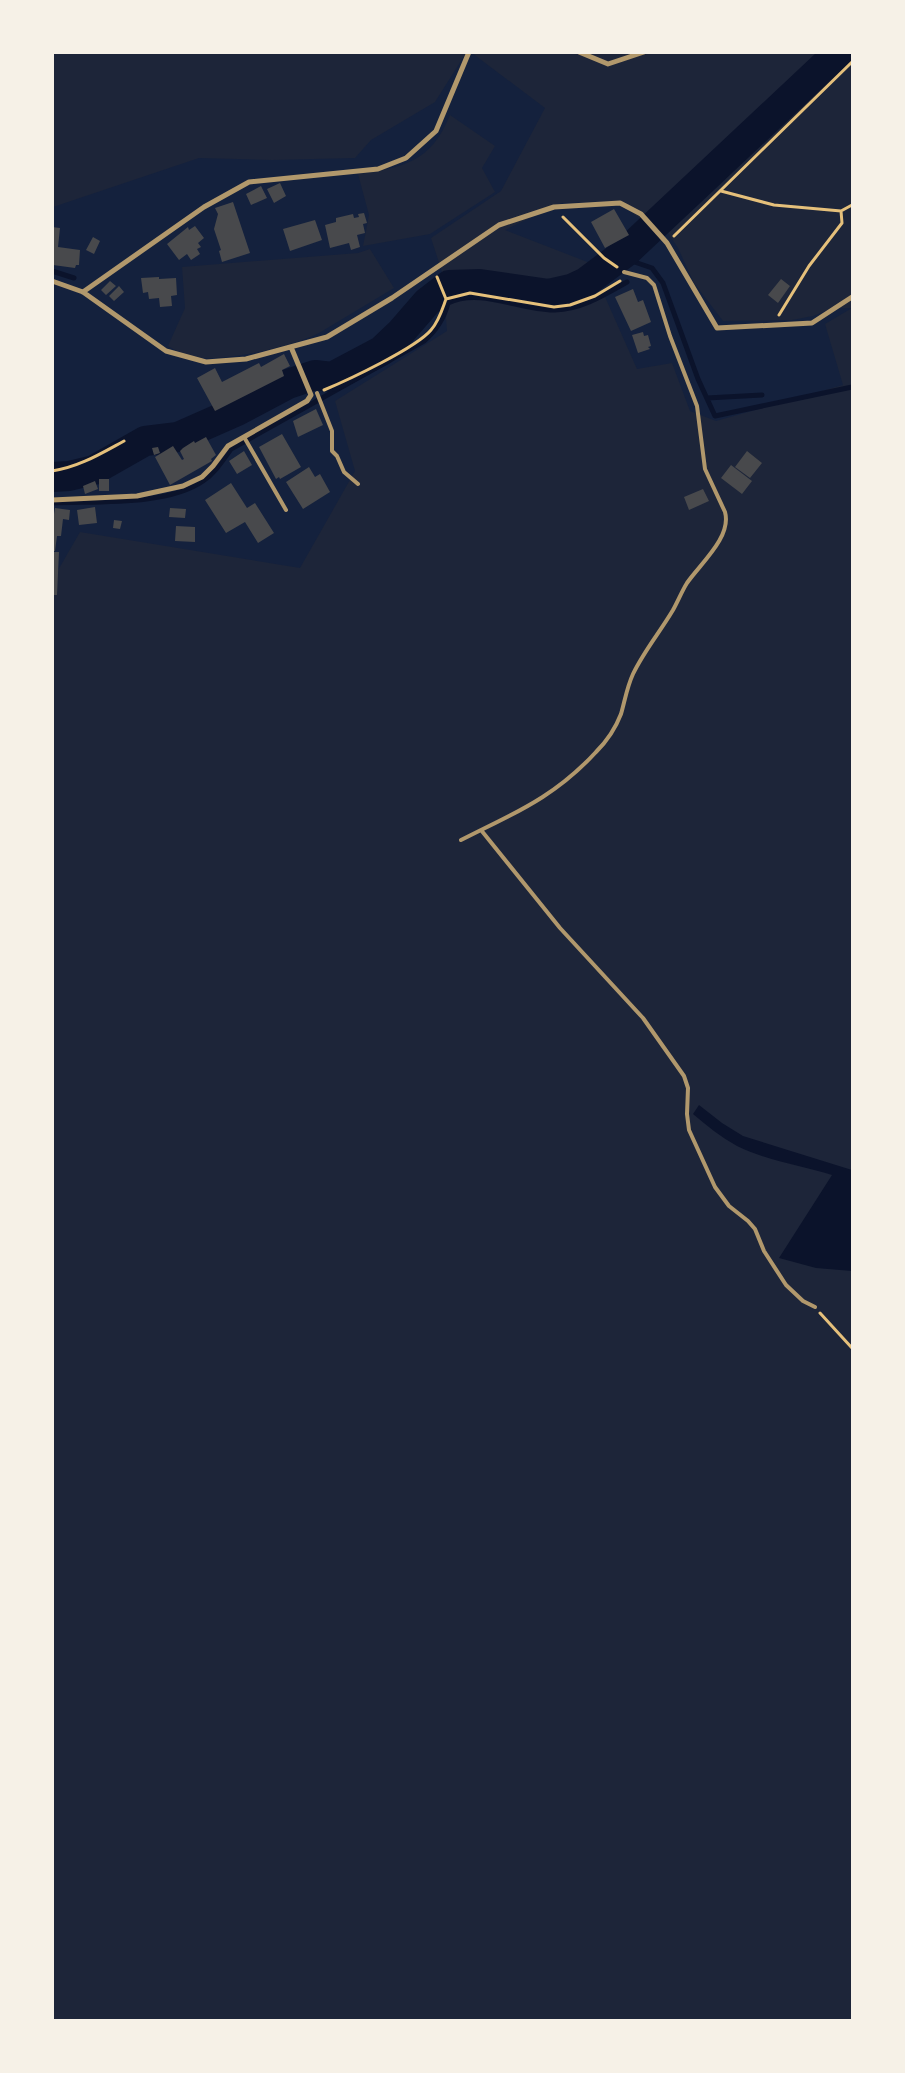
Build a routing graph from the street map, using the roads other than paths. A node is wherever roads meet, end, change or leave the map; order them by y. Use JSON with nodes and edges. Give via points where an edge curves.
{"nodes":[{"id":1,"x":469,"y":52,"type":"edge"},
{"id":2,"x":579,"y":52,"type":"edge"},
{"id":3,"x":644,"y":52,"type":"edge"},
{"id":4,"x":624,"y":272,"type":"road end"},
{"id":5,"x":52,"y":281,"type":"edge"},
{"id":6,"x":83,"y":292,"type":"junction"},
{"id":7,"x":852,"y":296,"type":"edge"},
{"id":8,"x":290,"y":348,"type":"junction"},
{"id":9,"x":319,"y":397,"type":"road end"},
{"id":10,"x":245,"y":440,"type":"junction"},
{"id":11,"x":358,"y":484,"type":"dead end"},
{"id":12,"x":52,"y":500,"type":"edge"},
{"id":13,"x":286,"y":510,"type":"dead end"},
{"id":14,"x":481,"y":830,"type":"junction"},
{"id":15,"x":461,"y":840,"type":"dead end"},
{"id":16,"x":815,"y":1307,"type":"road end"}],
"edges":[{"from":1,"to":6,"type":"street","via":[[436,131],[406,158],[378,169],[249,182],[204,207]]},
{"from":2,"to":3,"type":"street","via":[[608,64]]},
{"from":4,"to":14,"type":"lane","via":[[647,278],[654,285],[697,406],[705,469],[725,512],[726,526],[709,558],[687,583],[673,611],[645,652],[627,688],[620,714],[598,750],[580,770],[546,796]]},
{"from":5,"to":6,"type":"street"},
{"from":6,"to":8,"type":"street","via":[[166,351],[186,358],[206,362],[246,359]]},
{"from":7,"to":8,"type":"street","via":[[812,323],[718,328],[667,243],[641,214],[620,202],[554,207],[499,225],[392,298],[327,337]]},
{"from":8,"to":10,"type":"street","via":[[310,395],[307,401]]},
{"from":9,"to":11,"type":"lane","via":[[332,431],[332,451],[338,456],[344,472]]},
{"from":10,"to":12,"type":"street","via":[[228,446],[202,477],[183,486],[137,496]]},
{"from":10,"to":13,"type":"lane"},
{"from":14,"to":15,"type":"lane"},
{"from":14,"to":16,"type":"lane","via":[[560,928],[642,1018],[684,1076],[688,1088],[689,1130],[715,1187],[729,1206],[755,1229],[764,1251],[786,1285]]}]}
